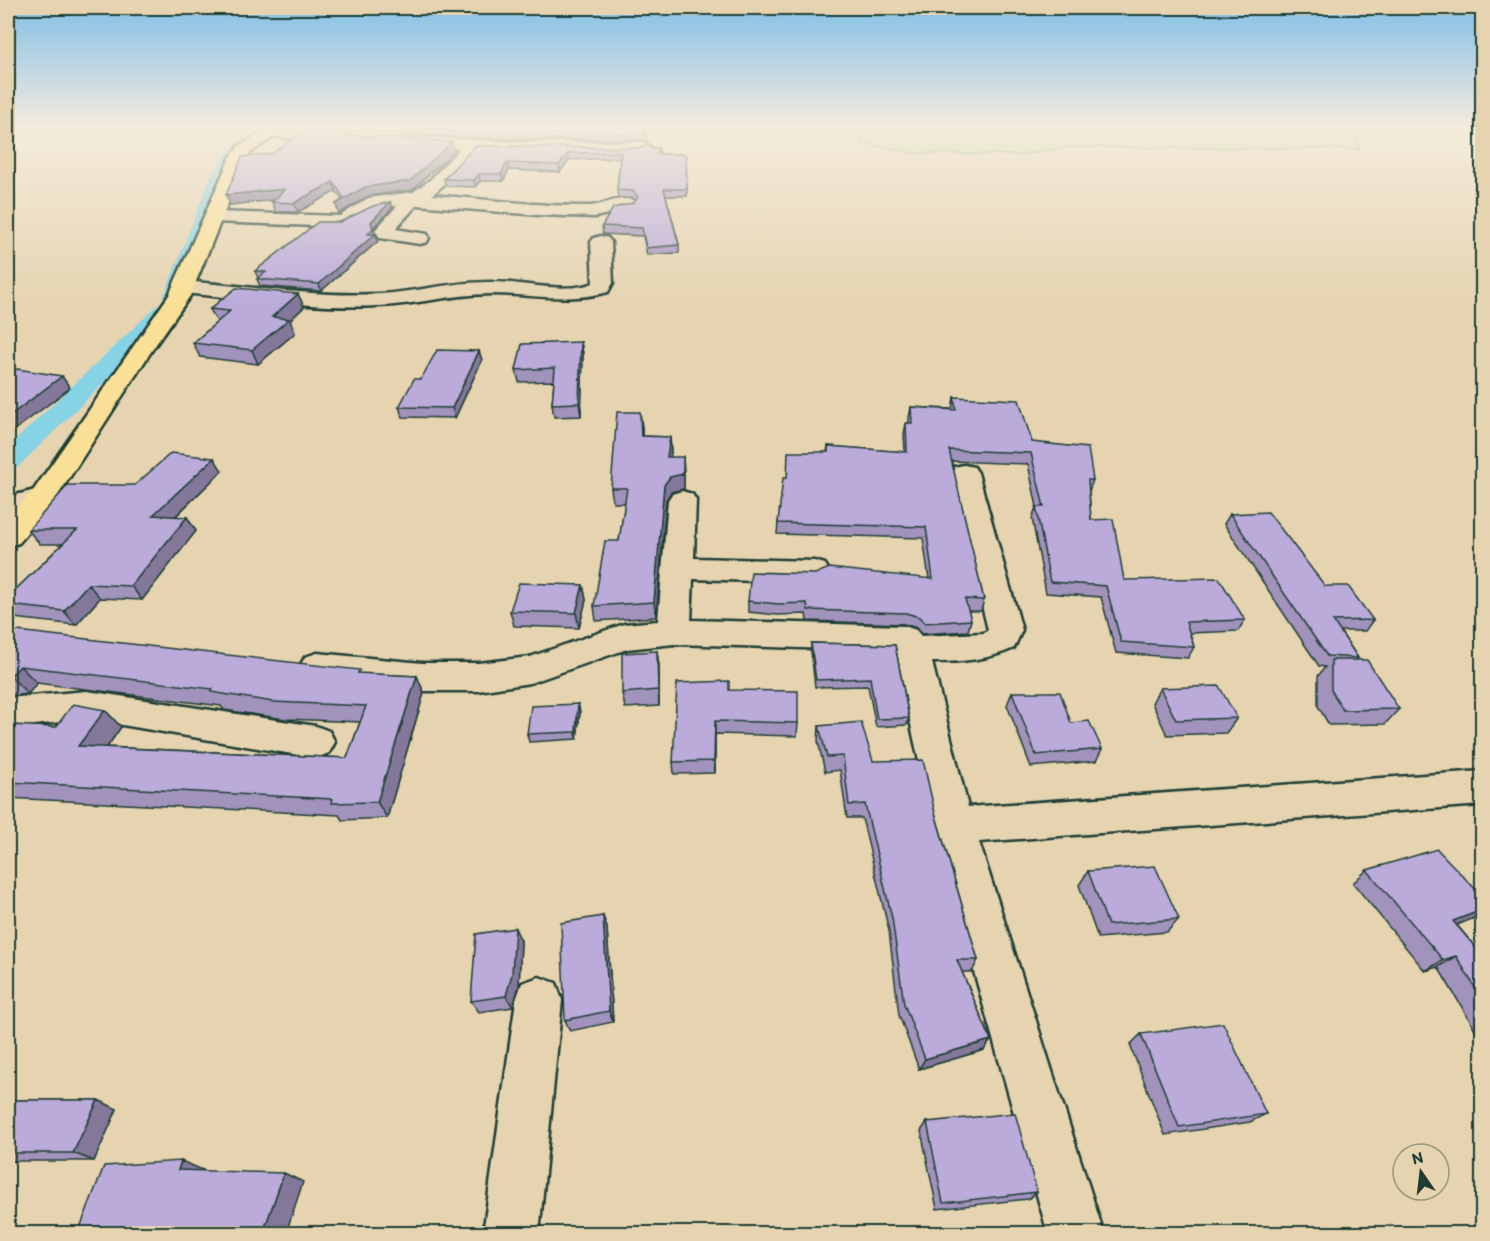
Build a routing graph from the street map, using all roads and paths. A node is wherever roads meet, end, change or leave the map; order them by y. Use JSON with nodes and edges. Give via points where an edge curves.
{"nodes":[{"id":1,"x":226,"y":186,"type":"edge"},
{"id":2,"x":431,"y":186,"type":"edge"},
{"id":3,"x":413,"y":199,"type":"junction"},
{"id":4,"x":627,"y":204,"type":"edge"},
{"id":5,"x":214,"y":216,"type":"junction"},
{"id":6,"x":420,"y":238,"type":"dead end"},
{"id":7,"x":601,"y":242,"type":"dead end"},
{"id":8,"x":183,"y":287,"type":"junction"},
{"id":9,"x":964,"y":473,"type":"dead end"},
{"id":10,"x":43,"y":497,"type":"junction"},
{"id":11,"x":682,"y":500,"type":"dead end"},
{"id":12,"x":12,"y":505,"type":"edge"},
{"id":13,"x":8,"y":536,"type":"edge"},
{"id":14,"x":678,"y":568,"type":"junction"},
{"id":15,"x":814,"y":572,"type":"edge"},
{"id":16,"x":674,"y":632,"type":"junction"},
{"id":17,"x":912,"y":649,"type":"junction"},
{"id":18,"x":280,"y":662,"type":"edge"},
{"id":19,"x":8,"y":713,"type":"edge"},
{"id":20,"x":316,"y":742,"type":"dead end"},
{"id":21,"x":1482,"y":788,"type":"edge"},
{"id":22,"x":953,"y":826,"type":"junction"},
{"id":23,"x":539,"y":999,"type":"dead end"},
{"id":24,"x":511,"y":1233,"type":"edge"},
{"id":25,"x":1076,"y":1233,"type":"edge"}],
"edges":[{"from":1,"to":5,"type":"main road"},
{"from":2,"to":3,"type":"street"},
{"from":3,"to":4,"type":"street","via":[[595,212]]},
{"from":3,"to":5,"type":"street","via":[[375,201],[342,222]]},
{"from":3,"to":6,"type":"street","via":[[384,230],[387,234]]},
{"from":5,"to":8,"type":"main road"},
{"from":7,"to":8,"type":"street","via":[[603,283],[601,288],[584,292],[461,289],[380,300],[346,300]]},
{"from":8,"to":10,"type":"main road"},
{"from":9,"to":17,"type":"street","via":[[1005,630],[994,645]]},
{"from":10,"to":12,"type":"street"},
{"from":10,"to":13,"type":"main road"},
{"from":11,"to":14,"type":"street"},
{"from":14,"to":15,"type":"street"},
{"from":14,"to":16,"type":"street"},
{"from":16,"to":17,"type":"street","via":[[892,637],[904,639]]},
{"from":16,"to":18,"type":"street","via":[[624,637],[530,670],[478,677],[422,677]]},
{"from":17,"to":22,"type":"street"},
{"from":19,"to":20,"type":"street","via":[[87,705]]},
{"from":21,"to":22,"type":"street"},
{"from":22,"to":25,"type":"street"},
{"from":23,"to":24,"type":"street"}]}
